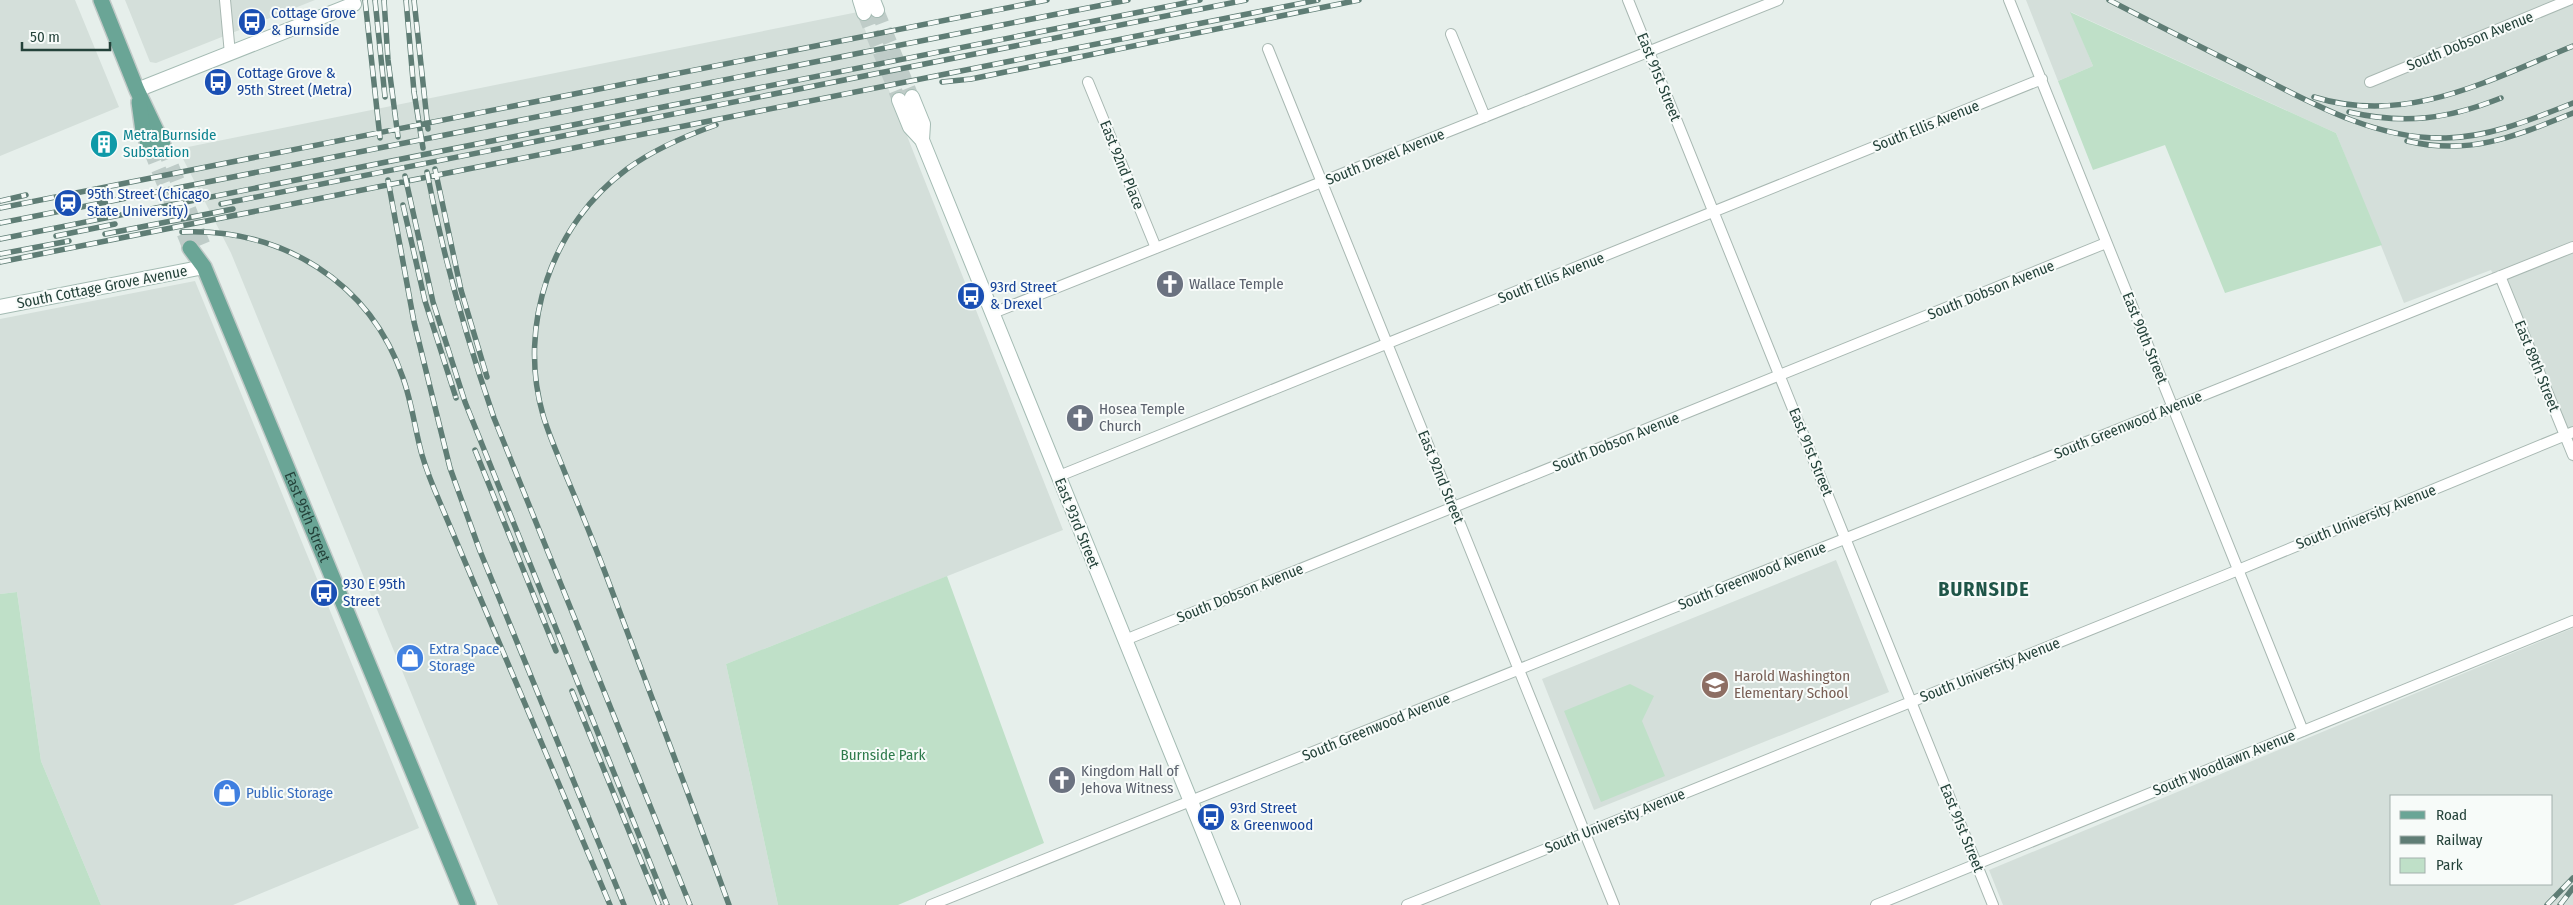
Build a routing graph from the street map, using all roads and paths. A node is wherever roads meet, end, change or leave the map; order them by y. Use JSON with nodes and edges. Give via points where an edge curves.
{"nodes":[{"id":1,"x":101,"y":0,"type":"edge"},
{"id":2,"x":225,"y":0,"type":"edge"},
{"id":3,"x":1628,"y":0,"type":"edge"},
{"id":4,"x":1778,"y":0,"type":"edge"},
{"id":5,"x":2009,"y":0,"type":"edge"},
{"id":6,"x":2569,"y":0,"type":"edge"},
{"id":7,"x":354,"y":4,"type":"dead end"},
{"id":8,"x":1451,"y":34,"type":"dead end"},
{"id":9,"x":1268,"y":49,"type":"dead end"},
{"id":10,"x":1648,"y":52,"type":"junction"},
{"id":11,"x":230,"y":54,"type":"junction"},
{"id":12,"x":2042,"y":80,"type":"junction"},
{"id":13,"x":1088,"y":82,"type":"dead end"},
{"id":14,"x":2370,"y":82,"type":"dead end"},
{"id":15,"x":137,"y":90,"type":"junction"},
{"id":16,"x":906,"y":99,"type":"tunnel mouth"},
{"id":17,"x":1485,"y":117,"type":"junction"},
{"id":18,"x":156,"y":146,"type":"tunnel mouth"},
{"id":19,"x":1322,"y":182,"type":"junction"},
{"id":20,"x":1713,"y":212,"type":"junction"},
{"id":21,"x":2106,"y":243,"type":"junction"},
{"id":22,"x":196,"y":246,"type":"tunnel mouth"},
{"id":23,"x":2573,"y":247,"type":"edge"},
{"id":24,"x":1156,"y":248,"type":"junction"},
{"id":25,"x":204,"y":267,"type":"junction"},
{"id":26,"x":2500,"y":276,"type":"junction"},
{"id":27,"x":0,"y":307,"type":"edge"},
{"id":28,"x":993,"y":313,"type":"junction"},
{"id":29,"x":1387,"y":344,"type":"junction"},
{"id":30,"x":1779,"y":376,"type":"junction"},
{"id":31,"x":2173,"y":407,"type":"junction"},
{"id":32,"x":2569,"y":433,"type":"edge"},
{"id":33,"x":2573,"y":455,"type":"edge"},
{"id":34,"x":1059,"y":476,"type":"junction"},
{"id":35,"x":1454,"y":507,"type":"junction"},
{"id":36,"x":1845,"y":539,"type":"junction"},
{"id":37,"x":2239,"y":570,"type":"junction"},
{"id":38,"x":2573,"y":621,"type":"edge"},
{"id":39,"x":1125,"y":640,"type":"junction"},
{"id":40,"x":1519,"y":669,"type":"junction"},
{"id":41,"x":1911,"y":702,"type":"junction"},
{"id":42,"x":2303,"y":731,"type":"junction"},
{"id":43,"x":1190,"y":801,"type":"junction"},
{"id":44,"x":1585,"y":833,"type":"junction"},
{"id":45,"x":1977,"y":864,"type":"junction"},
{"id":46,"x":468,"y":905,"type":"edge"},
{"id":47,"x":931,"y":905,"type":"edge"},
{"id":48,"x":1232,"y":905,"type":"edge"},
{"id":49,"x":1407,"y":905,"type":"edge"},
{"id":50,"x":1614,"y":905,"type":"edge"},
{"id":51,"x":1876,"y":905,"type":"edge"},
{"id":52,"x":1993,"y":905,"type":"edge"}],
"edges":[{"from":1,"to":15,"type":"main road"},
{"from":2,"to":11,"type":"street"},
{"from":3,"to":10,"type":"street","name":"East 91st Street"},
{"from":4,"to":10,"type":"street","name":"South Drexel Avenue"},
{"from":5,"to":12,"type":"street","name":"East 90th Street"},
{"from":6,"to":14,"type":"street","name":"South Dobson Avenue"},
{"from":7,"to":11,"type":"street"},
{"from":8,"to":17,"type":"street"},
{"from":9,"to":19,"type":"street","name":"East 92nd Street"},
{"from":10,"to":17,"type":"street","name":"South Drexel Avenue"},
{"from":10,"to":20,"type":"street","name":"East 91st Street"},
{"from":11,"to":15,"type":"street"},
{"from":12,"to":20,"type":"street","name":"South Ellis Avenue"},
{"from":12,"to":21,"type":"street","name":"East 90th Street"},
{"from":13,"to":24,"type":"street","name":"East 92nd Place"},
{"from":15,"to":18,"type":"main road","via":[[143,131]]},
{"from":16,"to":28,"type":"street","name":"East 93rd Street","via":[[923,124],[922,140]]},
{"from":17,"to":19,"type":"street","name":"South Drexel Avenue"},
{"from":19,"to":24,"type":"street","name":"South Drexel Avenue"},
{"from":19,"to":29,"type":"street","name":"East 92nd Street"},
{"from":20,"to":29,"type":"street","name":"South Ellis Avenue"},
{"from":20,"to":30,"type":"street","name":"East 91st Street"},
{"from":21,"to":30,"type":"street","name":"South Dobson Avenue"},
{"from":21,"to":31,"type":"street","name":"East 90th Street"},
{"from":22,"to":25,"type":"main road","name":"East 95th Street"},
{"from":23,"to":26,"type":"street","name":"South Greenwood Avenue"},
{"from":24,"to":28,"type":"street","name":"South Drexel Avenue"},
{"from":25,"to":27,"type":"street","name":"South Cottage Grove Avenue"},
{"from":25,"to":46,"type":"main road","name":"East 95th Street"},
{"from":26,"to":31,"type":"street","name":"South Greenwood Avenue"},
{"from":26,"to":32,"type":"street","name":"East 89th Street"},
{"from":28,"to":34,"type":"street","name":"East 93rd Street"},
{"from":29,"to":34,"type":"street","name":"South Ellis Avenue"},
{"from":29,"to":35,"type":"street","name":"East 92nd Street"},
{"from":30,"to":35,"type":"street","name":"South Dobson Avenue"},
{"from":30,"to":36,"type":"street","name":"East 91st Street"},
{"from":31,"to":36,"type":"street","name":"South Greenwood Avenue"},
{"from":31,"to":37,"type":"street","name":"East 90th Street"},
{"from":32,"to":33,"type":"street","name":"East 89th Street"},
{"from":32,"to":37,"type":"street","name":"South University Avenue"},
{"from":34,"to":39,"type":"street","name":"East 93rd Street"},
{"from":35,"to":39,"type":"street","name":"South Dobson Avenue"},
{"from":35,"to":40,"type":"street","name":"East 92nd Street"},
{"from":36,"to":40,"type":"street","name":"South Greenwood Avenue"},
{"from":36,"to":41,"type":"street","name":"East 91st Street"},
{"from":37,"to":41,"type":"street","name":"South University Avenue"},
{"from":37,"to":42,"type":"street","name":"East 90th Street"},
{"from":38,"to":42,"type":"street","name":"South Woodlawn Avenue"},
{"from":39,"to":43,"type":"street","name":"East 93rd Street"},
{"from":40,"to":43,"type":"street","name":"South Greenwood Avenue"},
{"from":40,"to":44,"type":"street","name":"East 92nd Street"},
{"from":41,"to":44,"type":"street","name":"South University Avenue"},
{"from":41,"to":45,"type":"street","name":"East 91st Street"},
{"from":42,"to":45,"type":"street","name":"South Woodlawn Avenue"},
{"from":43,"to":47,"type":"street","name":"South Greenwood Avenue"},
{"from":43,"to":48,"type":"street","name":"East 93rd Street"},
{"from":44,"to":49,"type":"street","name":"South University Avenue"},
{"from":44,"to":50,"type":"street","name":"East 92nd Street"},
{"from":45,"to":51,"type":"street","name":"South Woodlawn Avenue"},
{"from":45,"to":52,"type":"street","name":"East 91st Street"}]}
